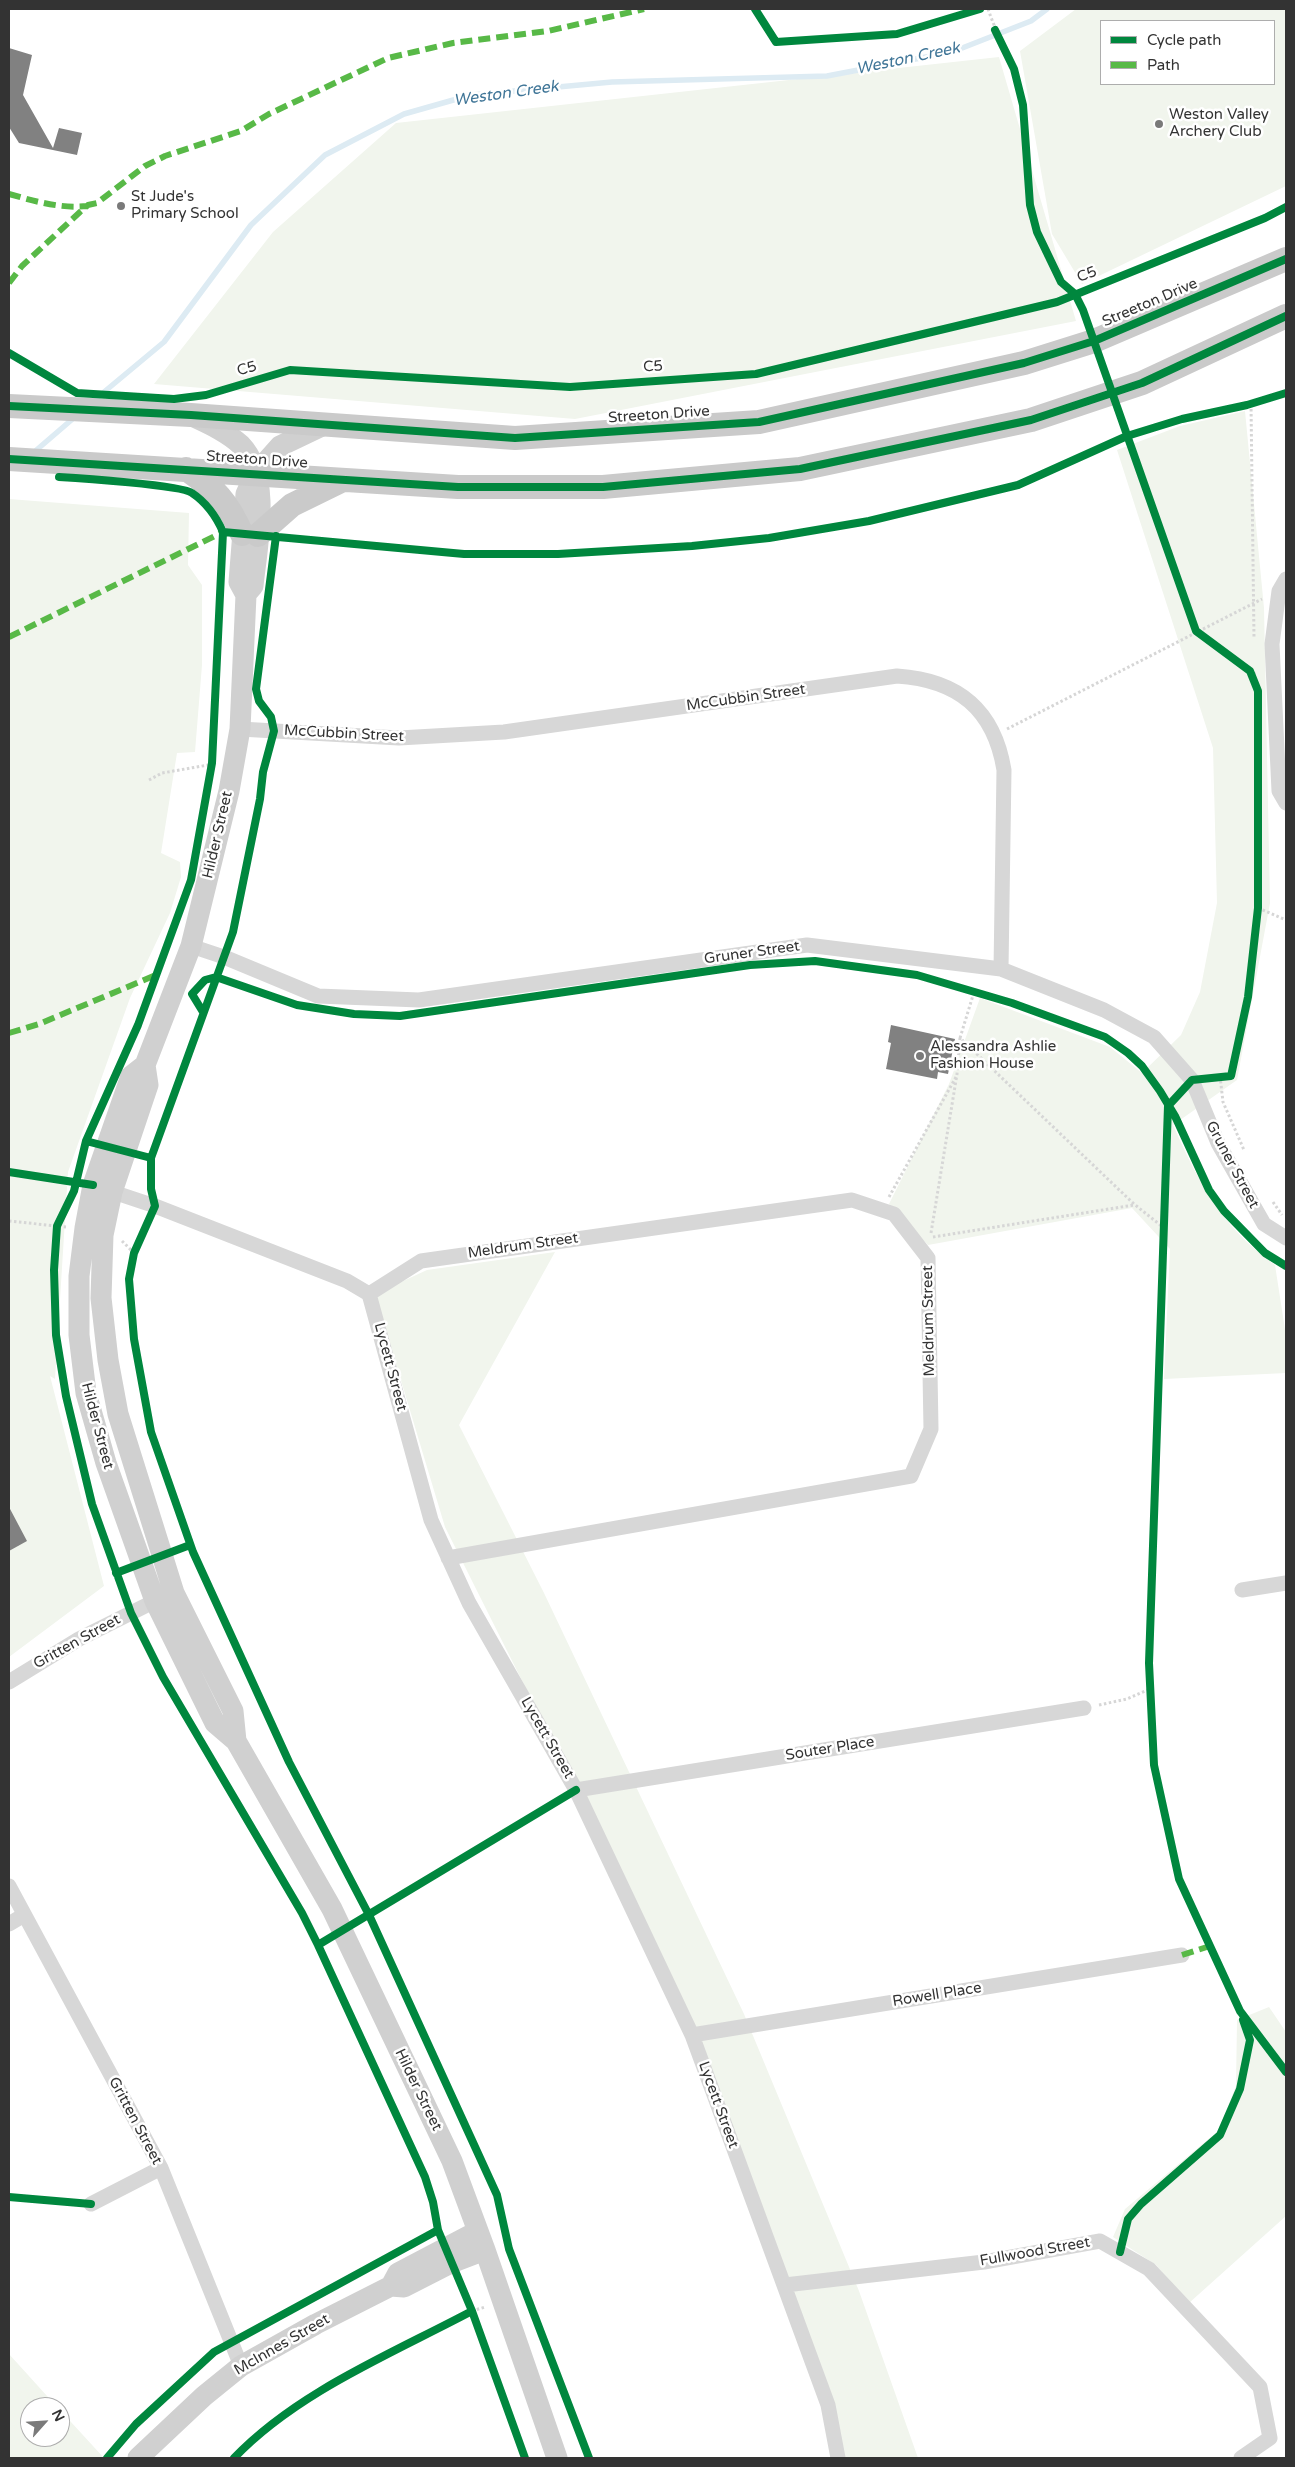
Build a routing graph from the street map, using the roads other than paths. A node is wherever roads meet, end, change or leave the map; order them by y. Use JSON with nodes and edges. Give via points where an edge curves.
{"nodes":[{"id":1,"x":1286,"y":259,"type":"edge"},
{"id":2,"x":1286,"y":316,"type":"edge"},
{"id":3,"x":9,"y":406,"type":"edge"},
{"id":4,"x":191,"y":415,"type":"junction"},
{"id":5,"x":324,"y":425,"type":"junction"},
{"id":6,"x":9,"y":459,"type":"edge"},
{"id":7,"x":186,"y":469,"type":"junction"},
{"id":8,"x":255,"y":474,"type":"junction"},
{"id":9,"x":345,"y":479,"type":"junction"},
{"id":10,"x":250,"y":534,"type":"junction"},
{"id":11,"x":1282,"y":585,"type":"edge"},
{"id":12,"x":240,"y":729,"type":"junction"},
{"id":13,"x":1286,"y":803,"type":"edge"},
{"id":14,"x":191,"y":946,"type":"junction"},
{"id":15,"x":1000,"y":968,"type":"junction"},
{"id":16,"x":102,"y":1188,"type":"junction"},
{"id":17,"x":1286,"y":1238,"type":"edge"},
{"id":18,"x":369,"y":1294,"type":"junction"},
{"id":19,"x":448,"y":1558,"type":"junction"},
{"id":20,"x":1286,"y":1583,"type":"edge"},
{"id":21,"x":1242,"y":1590,"type":"dead end"},
{"id":22,"x":164,"y":1597,"type":"junction"},
{"id":23,"x":9,"y":1682,"type":"edge"},
{"id":24,"x":1084,"y":1708,"type":"road end"},
{"id":25,"x":576,"y":1790,"type":"junction"},
{"id":26,"x":9,"y":1886,"type":"edge"},
{"id":27,"x":24,"y":1915,"type":"junction"},
{"id":28,"x":9,"y":1924,"type":"edge"},
{"id":29,"x":1182,"y":1955,"type":"dead end"},
{"id":30,"x":692,"y":2035,"type":"junction"},
{"id":31,"x":161,"y":2168,"type":"junction"},
{"id":32,"x":91,"y":2204,"type":"dead end"},
{"id":33,"x":482,"y":2240,"type":"junction"},
{"id":34,"x":785,"y":2285,"type":"junction"},
{"id":35,"x":242,"y":2366,"type":"junction"},
{"id":36,"x":138,"y":2458,"type":"edge"},
{"id":37,"x":556,"y":2458,"type":"edge"},
{"id":38,"x":838,"y":2458,"type":"edge"},
{"id":39,"x":1241,"y":2458,"type":"edge"}],
"edges":[{"from":1,"to":5,"type":"main road","name":"Streeton Drive","via":[[1094,341],[1024,364],[759,422],[515,438]]},
{"from":2,"to":9,"type":"main road","name":"Streeton Drive","via":[[1142,383],[1031,420],[800,469],[603,487],[458,487]]},
{"from":3,"to":4,"type":"main road","name":"Streeton Drive"},
{"from":4,"to":5,"type":"main road","name":"Streeton Drive"},
{"from":4,"to":8,"type":"street","name":"Hilder Street","via":[[241,445],[252,460]]},
{"from":5,"to":8,"type":"street","via":[[280,446]]},
{"from":6,"to":7,"type":"main road","name":"Streeton Drive"},
{"from":7,"to":8,"type":"main road","name":"Streeton Drive"},
{"from":7,"to":10,"type":"main road","via":[[226,501]]},
{"from":8,"to":9,"type":"main road","name":"Streeton Drive"},
{"from":8,"to":10,"type":"street","name":"Hilder Street","via":[[260,497]]},
{"from":9,"to":10,"type":"main road","via":[[292,505]]},
{"from":10,"to":12,"type":"street","name":"Hilder Street","via":[[253,586],[246,595]]},
{"from":11,"to":13,"type":"street","via":[[1272,644],[1278,791]]},
{"from":12,"to":14,"type":"street","name":"Hilder Street","via":[[222,767],[229,791]]},
{"from":12,"to":15,"type":"street","name":"McCubbin Street","via":[[399,738],[504,732],[897,676],[921,677],[952,690],[972,704],[996,735],[1004,770]]},
{"from":14,"to":15,"type":"street","name":"Gruner Street","via":[[318,996],[420,1000],[808,945]]},
{"from":14,"to":16,"type":"street","name":"Hilder Street","via":[[145,1065],[131,1076]]},
{"from":15,"to":17,"type":"street","name":"Gruner Street","via":[[1104,1010],[1154,1037],[1192,1080],[1218,1143],[1264,1224]]},
{"from":16,"to":18,"type":"street","via":[[329,1274]]},
{"from":16,"to":22,"type":"street","name":"Hilder Street","via":[[79,1276],[79,1335],[86,1393],[106,1463]]},
{"from":18,"to":19,"type":"street","name":"Lycett Street","via":[[431,1520]]},
{"from":18,"to":19,"type":"street","name":"Meldrum Street","via":[[421,1261],[852,1200],[894,1214],[928,1258],[931,1429],[911,1476]]},
{"from":19,"to":25,"type":"street","name":"Lycett Street","via":[[469,1603]]},
{"from":20,"to":21,"type":"street"},
{"from":22,"to":23,"type":"street","name":"Gritten Street","via":[[78,1639]]},
{"from":22,"to":33,"type":"street","name":"Hilder Street","via":[[215,1723],[236,1742],[332,1909],[452,2161]]},
{"from":24,"to":25,"type":"street","name":"Souter Place"},
{"from":25,"to":30,"type":"street","name":"Lycett Street"},
{"from":26,"to":27,"type":"street","name":"Gritten Street"},
{"from":27,"to":28,"type":"street"},
{"from":27,"to":31,"type":"street","name":"Gritten Street"},
{"from":29,"to":30,"type":"street","name":"Rowell Place"},
{"from":30,"to":34,"type":"street","name":"Lycett Street"},
{"from":31,"to":32,"type":"street"},
{"from":31,"to":35,"type":"street","name":"Gritten Street"},
{"from":33,"to":35,"type":"street","name":"McInnes Street","via":[[451,2263],[404,2287],[391,2286]]},
{"from":33,"to":37,"type":"street","name":"Hilder Street"},
{"from":34,"to":38,"type":"street","name":"Lycett Street","via":[[828,2405]]},
{"from":34,"to":39,"type":"street","name":"Fullwood Street","via":[[984,2262],[1100,2240],[1150,2270],[1260,2387],[1270,2438]]},
{"from":35,"to":36,"type":"street","name":"McInnes Street","via":[[204,2396]]}]}
